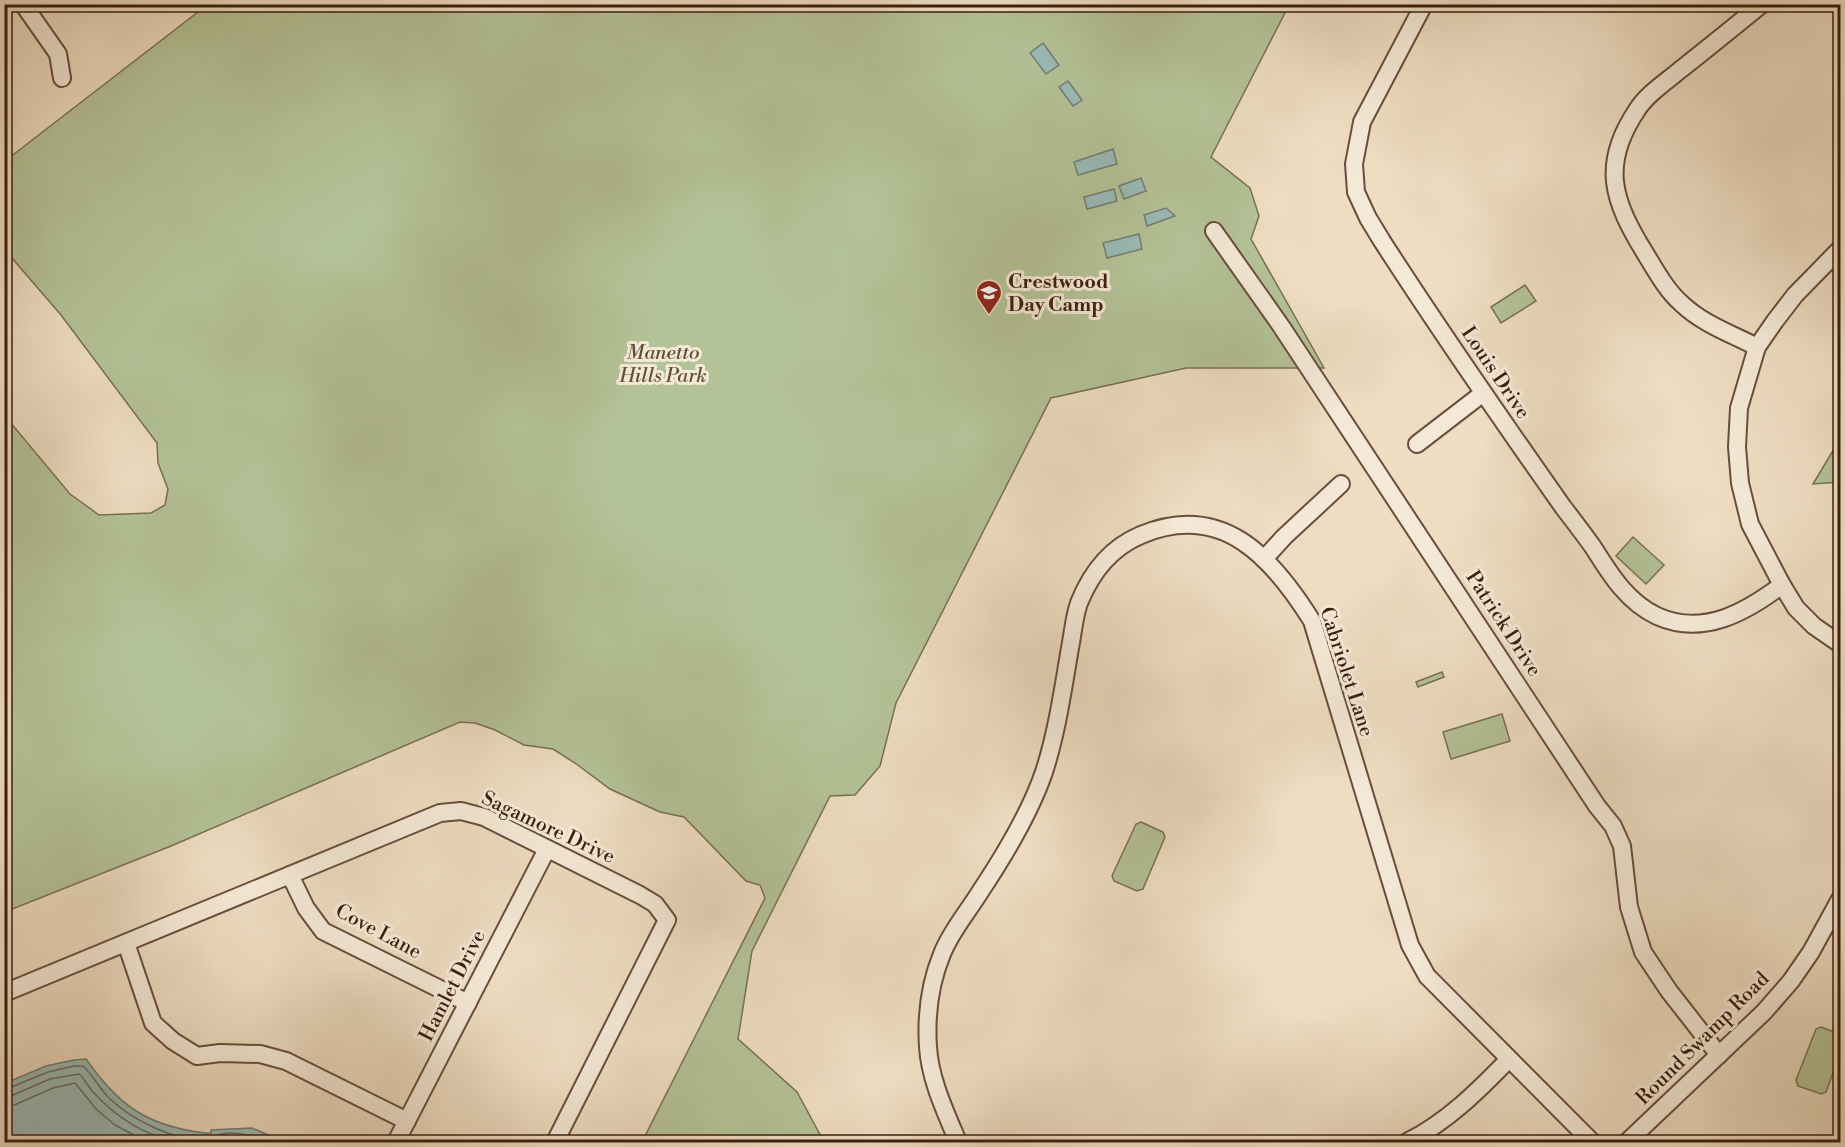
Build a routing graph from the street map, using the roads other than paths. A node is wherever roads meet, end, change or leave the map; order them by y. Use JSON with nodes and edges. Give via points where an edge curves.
{"nodes":[{"id":1,"x":23,"y":4,"type":"edge"},
{"id":2,"x":1424,"y":4,"type":"edge"},
{"id":3,"x":1762,"y":4,"type":"edge"},
{"id":4,"x":62,"y":78,"type":"dead end"},
{"id":5,"x":1214,"y":231,"type":"dead end"},
{"id":6,"x":1840,"y":249,"type":"edge"},
{"id":7,"x":1757,"y":347,"type":"junction"},
{"id":8,"x":1482,"y":394,"type":"junction"},
{"id":9,"x":1417,"y":444,"type":"dead end"},
{"id":10,"x":1341,"y":484,"type":"dead end"},
{"id":11,"x":1264,"y":559,"type":"junction"},
{"id":12,"x":1782,"y":585,"type":"junction"},
{"id":13,"x":1840,"y":644,"type":"edge"},
{"id":14,"x":547,"y":849,"type":"junction"},
{"id":15,"x":290,"y":875,"type":"junction"},
{"id":16,"x":1840,"y":899,"type":"edge"},
{"id":17,"x":126,"y":943,"type":"junction"},
{"id":18,"x":4,"y":993,"type":"edge"},
{"id":19,"x":468,"y":1003,"type":"junction"},
{"id":20,"x":1719,"y":1055,"type":"junction"},
{"id":21,"x":1509,"y":1059,"type":"junction"},
{"id":22,"x":407,"y":1121,"type":"junction"},
{"id":23,"x":396,"y":1143,"type":"edge"},
{"id":24,"x":555,"y":1143,"type":"edge"},
{"id":25,"x":958,"y":1143,"type":"edge"},
{"id":26,"x":1407,"y":1143,"type":"edge"},
{"id":27,"x":1592,"y":1143,"type":"edge"},
{"id":28,"x":1627,"y":1143,"type":"edge"}],
"edges":[{"from":1,"to":4,"type":"street","via":[[58,54]]},
{"from":2,"to":8,"type":"street","name":"Louis Drive","via":[[1362,122],[1354,164],[1356,192],[1382,241]]},
{"from":3,"to":7,"type":"street","via":[[1638,108],[1622,136],[1614,166],[1615,192],[1627,225],[1665,285],[1682,305],[1705,322]]},
{"from":5,"to":20,"type":"street","name":"Patrick Drive","via":[[1613,826],[1622,846],[1629,907],[1643,952]]},
{"from":6,"to":7,"type":"street","via":[[1795,295]]},
{"from":7,"to":12,"type":"street","via":[[1739,408],[1740,483],[1750,524]]},
{"from":8,"to":9,"type":"street"},
{"from":8,"to":12,"type":"street","name":"Louis Drive","via":[[1615,582],[1636,603],[1657,616],[1682,623],[1704,622],[1730,617]]},
{"from":10,"to":11,"type":"street"},
{"from":11,"to":21,"type":"street","name":"Cabriolet Lane","via":[[1312,621],[1410,945],[1426,976]]},
{"from":11,"to":25,"type":"street","name":"Cabriolet Lane","via":[[1240,539],[1212,526],[1187,523],[1161,526],[1132,539],[1108,555],[1090,579],[1078,606],[1053,742],[1043,774],[1013,838],[957,923],[933,982],[928,1049],[936,1085]]},
{"from":12,"to":13,"type":"street","via":[[1796,608]]},
{"from":14,"to":15,"type":"street","name":"Sagamore Drive","via":[[484,817],[461,811],[440,813]]},
{"from":14,"to":19,"type":"street","name":"Hamlet Drive"},
{"from":14,"to":24,"type":"street","name":"Sagamore Drive","via":[[655,904],[666,920]]},
{"from":15,"to":17,"type":"street","name":"Sagamore Drive"},
{"from":15,"to":19,"type":"street","name":"Cove Lane","via":[[323,931]]},
{"from":16,"to":20,"type":"street","name":"Round Swamp Road","via":[[1791,981]]},
{"from":17,"to":18,"type":"street","name":"Sagamore Drive"},
{"from":17,"to":22,"type":"street","via":[[153,1023],[173,1041],[197,1056],[260,1054],[286,1061]]},
{"from":19,"to":22,"type":"street","name":"Hamlet Drive"},
{"from":20,"to":28,"type":"street","name":"Round Swamp Road"},
{"from":21,"to":26,"type":"street","via":[[1476,1093]]},
{"from":21,"to":27,"type":"street","name":"Cabriolet Lane"},
{"from":22,"to":23,"type":"street","name":"Hamlet Drive"}]}
